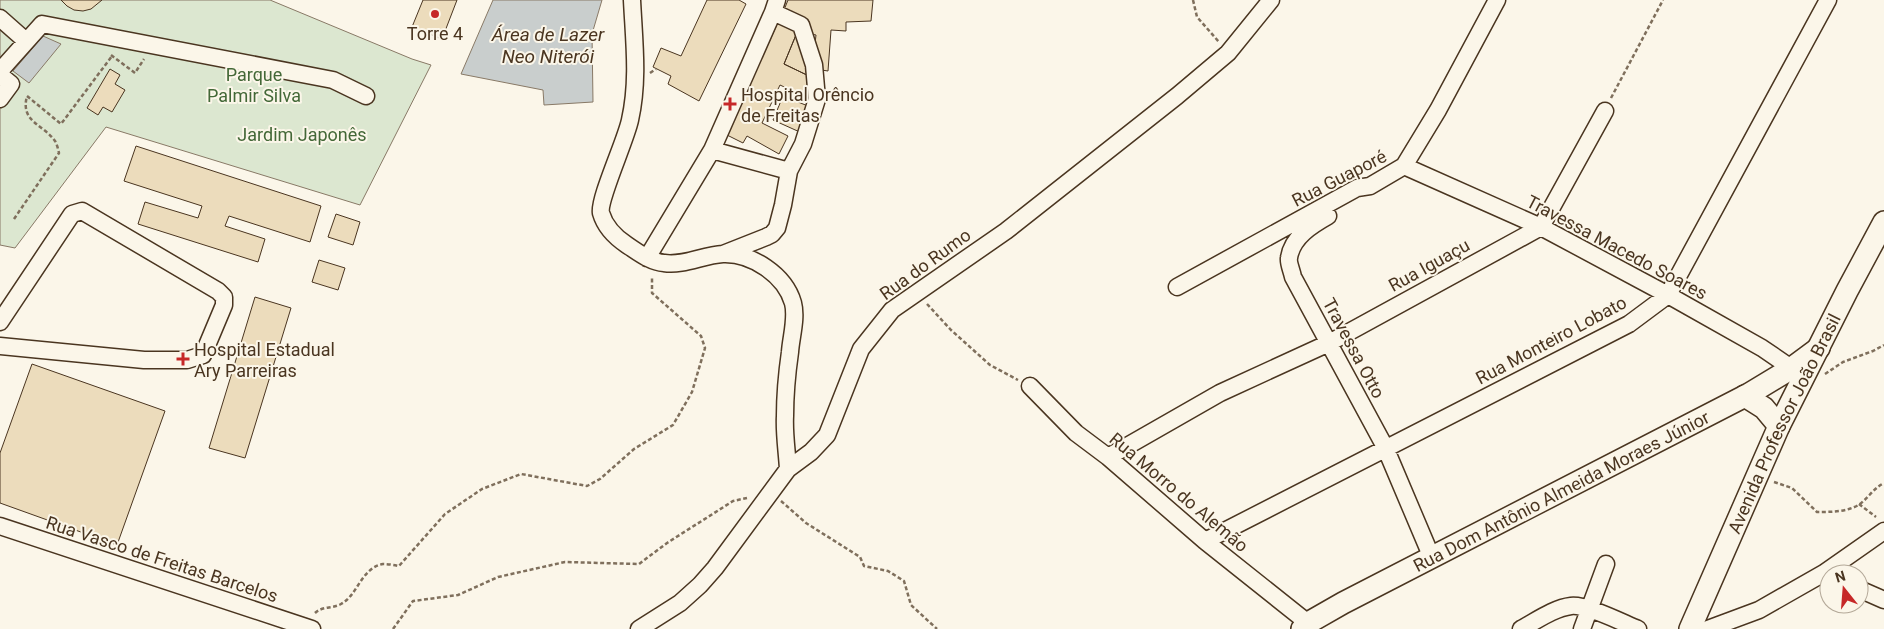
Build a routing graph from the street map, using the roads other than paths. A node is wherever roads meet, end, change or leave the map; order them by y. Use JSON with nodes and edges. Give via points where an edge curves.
{"nodes":[{"id":1,"x":632,"y":0,"type":"edge"},
{"id":2,"x":1271,"y":0,"type":"edge"},
{"id":3,"x":1497,"y":0,"type":"edge"},
{"id":4,"x":1828,"y":0,"type":"edge"},
{"id":5,"x":775,"y":6,"type":"edge"},
{"id":6,"x":0,"y":18,"type":"edge"},
{"id":7,"x":26,"y":41,"type":"junction"},
{"id":8,"x":0,"y":71,"type":"edge"},
{"id":9,"x":0,"y":75,"type":"edge"},
{"id":10,"x":366,"y":96,"type":"dead end"},
{"id":11,"x":0,"y":99,"type":"edge"},
{"id":12,"x":1604,"y":111,"type":"road end"},
{"id":13,"x":712,"y":150,"type":"junction"},
{"id":14,"x":1404,"y":166,"type":"junction"},
{"id":15,"x":789,"y":171,"type":"junction"},
{"id":16,"x":1370,"y":186,"type":"junction"},
{"id":17,"x":1884,"y":222,"type":"edge"},
{"id":18,"x":1541,"y":227,"type":"junction"},
{"id":19,"x":723,"y":254,"type":"junction"},
{"id":20,"x":650,"y":260,"type":"junction"},
{"id":21,"x":1177,"y":287,"type":"dead end"},
{"id":22,"x":1668,"y":295,"type":"junction"},
{"id":23,"x":0,"y":322,"type":"edge"},
{"id":24,"x":1329,"y":343,"type":"junction"},
{"id":25,"x":0,"y":346,"type":"edge"},
{"id":26,"x":1819,"y":348,"type":"joint"},
{"id":27,"x":1798,"y":372,"type":"junction"},
{"id":28,"x":1030,"y":386,"type":"road end"},
{"id":29,"x":1745,"y":396,"type":"junction"},
{"id":30,"x":1779,"y":426,"type":"junction"},
{"id":31,"x":1386,"y":448,"type":"junction"},
{"id":32,"x":1108,"y":457,"type":"junction"},
{"id":33,"x":788,"y":469,"type":"junction"},
{"id":34,"x":1881,"y":525,"type":"edge"},
{"id":35,"x":0,"y":526,"type":"edge"},
{"id":36,"x":1205,"y":541,"type":"junction"},
{"id":37,"x":1432,"y":558,"type":"junction"},
{"id":38,"x":1606,"y":564,"type":"dead end"},
{"id":39,"x":1838,"y":564,"type":"edge"},
{"id":40,"x":1819,"y":578,"type":"edge"},
{"id":41,"x":1869,"y":593,"type":"edge"},
{"id":42,"x":1884,"y":600,"type":"edge"},
{"id":43,"x":1590,"y":610,"type":"junction"},
{"id":44,"x":1305,"y":626,"type":"edge"},
{"id":45,"x":307,"y":628,"type":"edge"},
{"id":46,"x":639,"y":629,"type":"edge"},
{"id":47,"x":1521,"y":629,"type":"edge"},
{"id":48,"x":1582,"y":629,"type":"edge"},
{"id":49,"x":1638,"y":629,"type":"edge"},
{"id":50,"x":1690,"y":629,"type":"edge"},
{"id":51,"x":1708,"y":629,"type":"edge"}],
"edges":[{"from":1,"to":20,"type":"street","via":[[636,83],[630,120],[601,211],[606,226],[622,242]]},
{"from":2,"to":33,"type":"street","name":"Rua do Rumo","via":[[1228,53],[1177,96],[1006,231],[892,310],[861,350],[827,435]]},
{"from":3,"to":14,"type":"street","name":"Rua Guaporé"},
{"from":4,"to":22,"type":"street","name":"Rua Monteiro Lobato"},
{"from":5,"to":13,"type":"street"},
{"from":5,"to":15,"type":"street","via":[[801,25],[816,80],[817,99],[812,116]]},
{"from":6,"to":7,"type":"street"},
{"from":7,"to":8,"type":"street"},
{"from":7,"to":10,"type":"street","via":[[42,24],[333,80]]},
{"from":9,"to":11,"type":"street","via":[[12,84]]},
{"from":12,"to":18,"type":"street"},
{"from":13,"to":15,"type":"street"},
{"from":13,"to":20,"type":"street"},
{"from":14,"to":16,"type":"street","name":"Rua Guaporé"},
{"from":14,"to":18,"type":"street","name":"Travessa Macedo Soares"},
{"from":15,"to":19,"type":"street","via":[[777,228],[772,234]]},
{"from":16,"to":21,"type":"street","name":"Rua Guaporé","via":[[1357,188]]},
{"from":16,"to":24,"type":"street","name":"Travessa Otto","via":[[1362,196],[1312,226],[1292,247],[1289,259],[1294,277]]},
{"from":17,"to":26,"type":"main road","name":"Avenida Professor João Brasil"},
{"from":18,"to":22,"type":"street","name":"Travessa Macedo Soares"},
{"from":18,"to":24,"type":"street","name":"Rua Iguaçu"},
{"from":19,"to":20,"type":"street","via":[[665,264]]},
{"from":19,"to":33,"type":"street","via":[[751,260],[768,269],[788,292],[793,305],[785,417]]},
{"from":22,"to":27,"type":"street","name":"Travessa Macedo Soares"},
{"from":22,"to":31,"type":"street","name":"Rua Monteiro Lobato","via":[[1629,324]]},
{"from":23,"to":25,"type":"street","via":[[77,211],[82,211],[224,297],[224,305],[202,355],[187,360],[144,360]]},
{"from":24,"to":31,"type":"street","name":"Travessa Otto"},
{"from":24,"to":32,"type":"street","name":"Rua Iguaçu","via":[[1220,393]]},
{"from":26,"to":27,"type":"main road","name":"Rua Dom Antônio Almeida Moraes Júnior"},
{"from":27,"to":29,"type":"main road","name":"Rua Dom Antônio Almeida Moraes Júnior"},
{"from":27,"to":30,"type":"main road","name":"Avenida Professor João Brasil"},
{"from":28,"to":32,"type":"street","name":"Rua Morro do Alemão","via":[[1076,433]]},
{"from":29,"to":30,"type":"main road","via":[[1764,408]]},
{"from":29,"to":37,"type":"main road","name":"Rua Dom Antônio Almeida Moraes Júnior"},
{"from":30,"to":50,"type":"main road","name":"Avenida Professor João Brasil"},
{"from":31,"to":36,"type":"street","name":"Rua Monteiro Lobato"},
{"from":31,"to":37,"type":"street","name":"Travessa Otto"},
{"from":32,"to":36,"type":"street","name":"Rua Morro do Alemão"},
{"from":33,"to":46,"type":"street","name":"Rua do Rumo","via":[[700,585],[680,604]]},
{"from":34,"to":39,"type":"street"},
{"from":35,"to":45,"type":"street","name":"Rua Vasco de Freitas Barcelos"},
{"from":36,"to":44,"type":"street","name":"Rua Morro do Alemão"},
{"from":37,"to":44,"type":"main road","name":"Rua Dom Antônio Almeida Moraes Júnior"},
{"from":38,"to":43,"type":"street"},
{"from":40,"to":51,"type":"street","via":[[1759,610]]},
{"from":41,"to":42,"type":"street"},
{"from":43,"to":47,"type":"street","via":[[1565,607]]},
{"from":43,"to":48,"type":"street"},
{"from":43,"to":49,"type":"street"}]}
